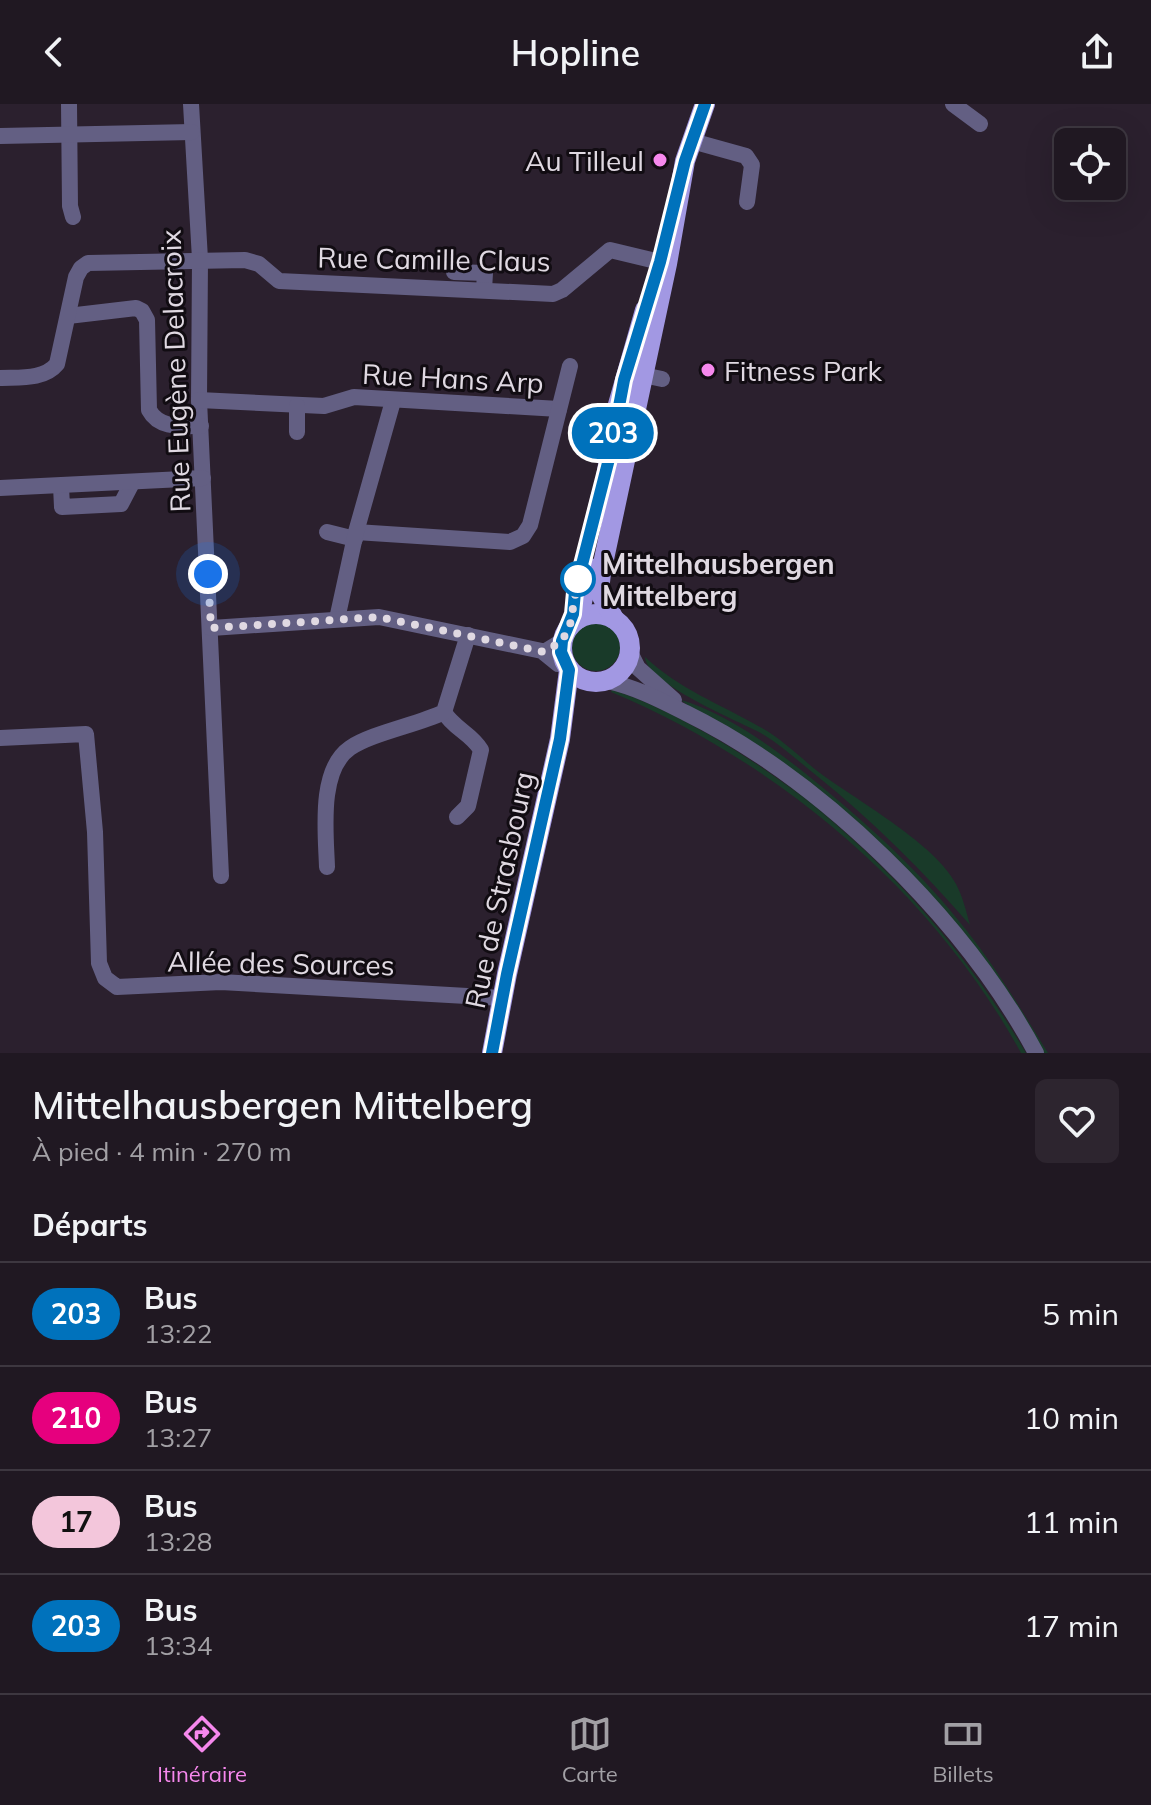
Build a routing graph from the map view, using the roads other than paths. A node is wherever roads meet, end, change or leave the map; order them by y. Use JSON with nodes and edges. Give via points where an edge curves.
{"nodes":[{"id":1,"x":69,"y":104,"type":"edge"},
{"id":2,"x":191,"y":104,"type":"edge"},
{"id":3,"x":705,"y":104,"type":"edge"},
{"id":4,"x":953,"y":104,"type":"edge"},
{"id":5,"x":980,"y":124,"type":"dead end"},
{"id":6,"x":192,"y":132,"type":"junction"},
{"id":7,"x":70,"y":134,"type":"junction"},
{"id":8,"x":0,"y":136,"type":"edge"},
{"id":9,"x":692,"y":141,"type":"junction"},
{"id":10,"x":679,"y":191,"type":"junction"},
{"id":11,"x":747,"y":202,"type":"dead end"},
{"id":12,"x":73,"y":217,"type":"dead end"},
{"id":13,"x":200,"y":259,"type":"junction"},
{"id":14,"x":660,"y":262,"type":"junction"},
{"id":15,"x":454,"y":272,"type":"dead end"},
{"id":16,"x":484,"y":290,"type":"junction"},
{"id":17,"x":68,"y":316,"type":"junction"},
{"id":18,"x":655,"y":322,"type":"junction"},
{"id":19,"x":638,"y":335,"type":"junction"},
{"id":20,"x":570,"y":366,"type":"dead end"},
{"id":21,"x":645,"y":371,"type":"junction"},
{"id":22,"x":0,"y":378,"type":"edge"},
{"id":23,"x":199,"y":400,"type":"junction"},
{"id":24,"x":393,"y":401,"type":"junction"},
{"id":25,"x":297,"y":406,"type":"junction"},
{"id":26,"x":559,"y":409,"type":"junction"},
{"id":27,"x":201,"y":426,"type":"junction"},
{"id":28,"x":297,"y":432,"type":"dead end"},
{"id":29,"x":203,"y":478,"type":"junction"},
{"id":30,"x":0,"y":488,"type":"edge"},
{"id":31,"x":327,"y":532,"type":"dead end"},
{"id":32,"x":355,"y":536,"type":"junction"},
{"id":33,"x":337,"y":619,"type":"junction"},
{"id":34,"x":614,"y":619,"type":"junction"},
{"id":35,"x":211,"y":628,"type":"junction"},
{"id":36,"x":570,"y":628,"type":"junction"},
{"id":37,"x":468,"y":635,"type":"junction"},
{"id":38,"x":544,"y":652,"type":"junction"},
{"id":39,"x":630,"y":652,"type":"junction"},
{"id":40,"x":566,"y":666,"type":"junction"},
{"id":41,"x":600,"y":682,"type":"junction"},
{"id":42,"x":444,"y":712,"type":"junction"},
{"id":43,"x":708,"y":724,"type":"junction"},
{"id":44,"x":0,"y":738,"type":"edge"},
{"id":45,"x":560,"y":739,"type":"junction"},
{"id":46,"x":457,"y":817,"type":"dead end"},
{"id":47,"x":327,"y":867,"type":"dead end"},
{"id":48,"x":221,"y":876,"type":"dead end"},
{"id":49,"x":502,"y":998,"type":"junction"},
{"id":50,"x":492,"y":1053,"type":"edge"},
{"id":51,"x":1036,"y":1053,"type":"edge"}],
"edges":[{"from":1,"to":7,"type":"street"},
{"from":2,"to":6,"type":"street","name":"Rue Eugène Delacroix"},
{"from":3,"to":9,"type":"main road"},
{"from":4,"to":5,"type":"street"},
{"from":6,"to":7,"type":"street"},
{"from":6,"to":13,"type":"street","name":"Rue Eugène Delacroix"},
{"from":7,"to":8,"type":"street"},
{"from":7,"to":12,"type":"street"},
{"from":9,"to":10,"type":"main road"},
{"from":9,"to":11,"type":"street","via":[[746,156],[752,165]]},
{"from":10,"to":14,"type":"main road"},
{"from":10,"to":18,"type":"main road"},
{"from":13,"to":16,"type":"street","name":"Rue Camille Claus","via":[[254,261],[279,281]]},
{"from":13,"to":17,"type":"street","name":"Rue Camille Claus","via":[[88,263],[76,277]]},
{"from":13,"to":23,"type":"street","name":"Rue Eugène Delacroix"},
{"from":14,"to":16,"type":"street","name":"Rue Camille Claus","via":[[610,250],[557,293]]},
{"from":14,"to":19,"type":"main road"},
{"from":15,"to":16,"type":"street","via":[[485,273]]},
{"from":17,"to":22,"type":"street","name":"Rue Camille Claus","via":[[57,364],[50,372]]},
{"from":17,"to":27,"type":"street","via":[[142,311],[147,320],[149,410],[159,421],[175,426]]},
{"from":18,"to":19,"type":"main road"},
{"from":18,"to":21,"type":"main road"},
{"from":19,"to":21,"type":"main road"},
{"from":20,"to":26,"type":"street"},
{"from":21,"to":34,"type":"main road","via":[[601,573],[599,591]]},
{"from":21,"to":36,"type":"main road","via":[[617,408],[586,591]]},
{"from":23,"to":25,"type":"street","name":"Rue Hans Arp"},
{"from":23,"to":27,"type":"street","name":"Rue Eugène Delacroix"},
{"from":24,"to":25,"type":"street","name":"Rue Hans Arp","via":[[354,397],[324,406]]},
{"from":24,"to":26,"type":"street","name":"Rue Hans Arp"},
{"from":24,"to":32,"type":"street"},
{"from":25,"to":28,"type":"street"},
{"from":26,"to":32,"type":"street","via":[[530,525],[519,539]]},
{"from":27,"to":29,"type":"street","name":"Rue Eugène Delacroix"},
{"from":29,"to":30,"type":"street"},
{"from":29,"to":35,"type":"street","name":"Rue Eugène Delacroix"},
{"from":31,"to":32,"type":"street"},
{"from":32,"to":33,"type":"street"},
{"from":33,"to":35,"type":"street"},
{"from":33,"to":37,"type":"street","via":[[379,617]]},
{"from":34,"to":36,"type":"main road","via":[[596,614]]},
{"from":34,"to":39,"type":"main road","via":[[627,634]]},
{"from":35,"to":48,"type":"street","name":"Rue Eugène Delacroix"},
{"from":36,"to":38,"type":"street"},
{"from":36,"to":40,"type":"main road"},
{"from":37,"to":38,"type":"street"},
{"from":37,"to":42,"type":"street"},
{"from":38,"to":40,"type":"street"},
{"from":39,"to":41,"type":"main road","via":[[622,670]]},
{"from":39,"to":43,"type":"street","via":[[652,681]]},
{"from":40,"to":41,"type":"main road","via":[[584,681]]},
{"from":40,"to":45,"type":"main road","name":"Rue de Strasbourg"},
{"from":41,"to":43,"type":"street","via":[[636,689]]},
{"from":41,"to":45,"type":"main road","name":"Rue de Strasbourg","via":[[575,708]]},
{"from":42,"to":46,"type":"street","via":[[481,750],[468,806]]},
{"from":42,"to":47,"type":"street","via":[[344,753],[326,801]]},
{"from":43,"to":51,"type":"street","via":[[839,816],[912,886],[982,970]]},
{"from":44,"to":49,"type":"street","name":"Allée des Sources","via":[[86,734],[99,963],[105,978],[117,987],[221,982]]},
{"from":45,"to":49,"type":"main road","name":"Rue de Strasbourg"},
{"from":49,"to":50,"type":"main road","name":"Rue de Strasbourg"}]}
